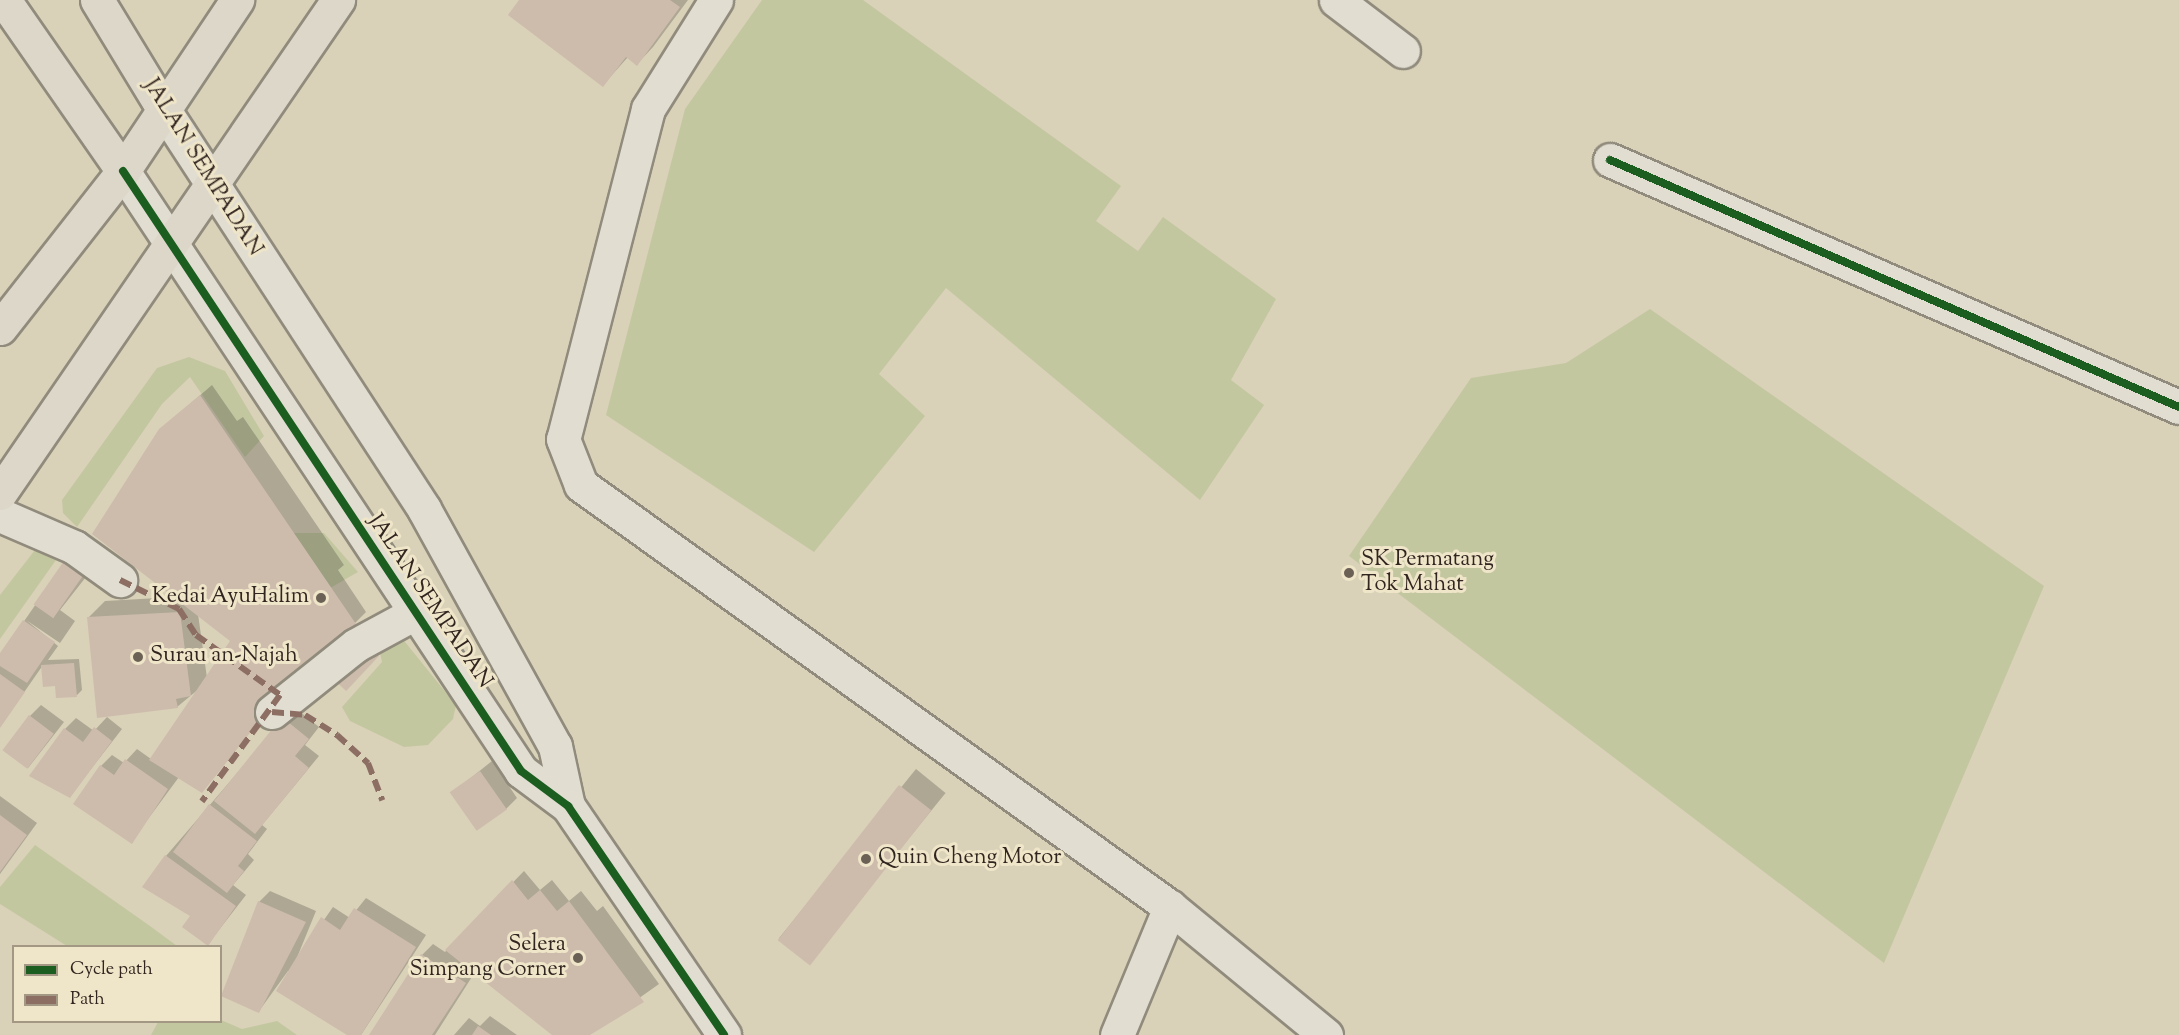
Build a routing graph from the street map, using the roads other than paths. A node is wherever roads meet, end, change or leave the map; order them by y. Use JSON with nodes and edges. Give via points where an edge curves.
{"nodes":[{"id":1,"x":4,"y":0,"type":"edge"},
{"id":2,"x":97,"y":0,"type":"edge"},
{"id":3,"x":237,"y":0,"type":"edge"},
{"id":4,"x":338,"y":0,"type":"edge"},
{"id":5,"x":716,"y":0,"type":"edge"},
{"id":6,"x":1336,"y":0,"type":"edge"},
{"id":7,"x":1403,"y":51,"type":"dead end"},
{"id":8,"x":164,"y":110,"type":"junction"},
{"id":9,"x":1610,"y":160,"type":"dead end"},
{"id":10,"x":123,"y":171,"type":"junction"},
{"id":11,"x":211,"y":187,"type":"junction"},
{"id":12,"x":172,"y":245,"type":"junction"},
{"id":13,"x":0,"y":328,"type":"edge"},
{"id":14,"x":2179,"y":407,"type":"edge"},
{"id":15,"x":0,"y":493,"type":"edge"},
{"id":16,"x":0,"y":514,"type":"edge"},
{"id":17,"x":120,"y":580,"type":"dead end"},
{"id":18,"x":413,"y":614,"type":"junction"},
{"id":19,"x":272,"y":712,"type":"dead end"},
{"id":20,"x":568,"y":806,"type":"junction"},
{"id":21,"x":1170,"y":907,"type":"junction"},
{"id":22,"x":724,"y":1035,"type":"edge"},
{"id":23,"x":1117,"y":1035,"type":"edge"},
{"id":24,"x":1326,"y":1035,"type":"edge"}],
"edges":[{"from":1,"to":10,"type":"main road","name":"JALAN SEMPADAN"},
{"from":2,"to":8,"type":"main road","name":"JALAN SEMPADAN"},
{"from":3,"to":8,"type":"main road"},
{"from":4,"to":11,"type":"main road"},
{"from":5,"to":21,"type":"street","via":[[648,109],[563,439],[581,485]]},
{"from":6,"to":7,"type":"street"},
{"from":8,"to":10,"type":"main road"},
{"from":8,"to":11,"type":"street","name":"JALAN SEMPADAN"},
{"from":9,"to":14,"type":"street"},
{"from":10,"to":12,"type":"street","name":"JALAN SEMPADAN"},
{"from":10,"to":13,"type":"main road"},
{"from":11,"to":12,"type":"main road"},
{"from":11,"to":20,"type":"street","name":"JALAN SEMPADAN","via":[[424,509],[555,746]]},
{"from":12,"to":15,"type":"main road"},
{"from":12,"to":18,"type":"street","name":"JALAN SEMPADAN"},
{"from":16,"to":17,"type":"street","via":[[74,547]]},
{"from":18,"to":19,"type":"street","via":[[356,645]]},
{"from":18,"to":20,"type":"street","name":"JALAN SEMPADAN","via":[[521,771]]},
{"from":20,"to":22,"type":"street","name":"JALAN SEMPADAN"},
{"from":21,"to":23,"type":"street"},
{"from":21,"to":24,"type":"street"}]}
